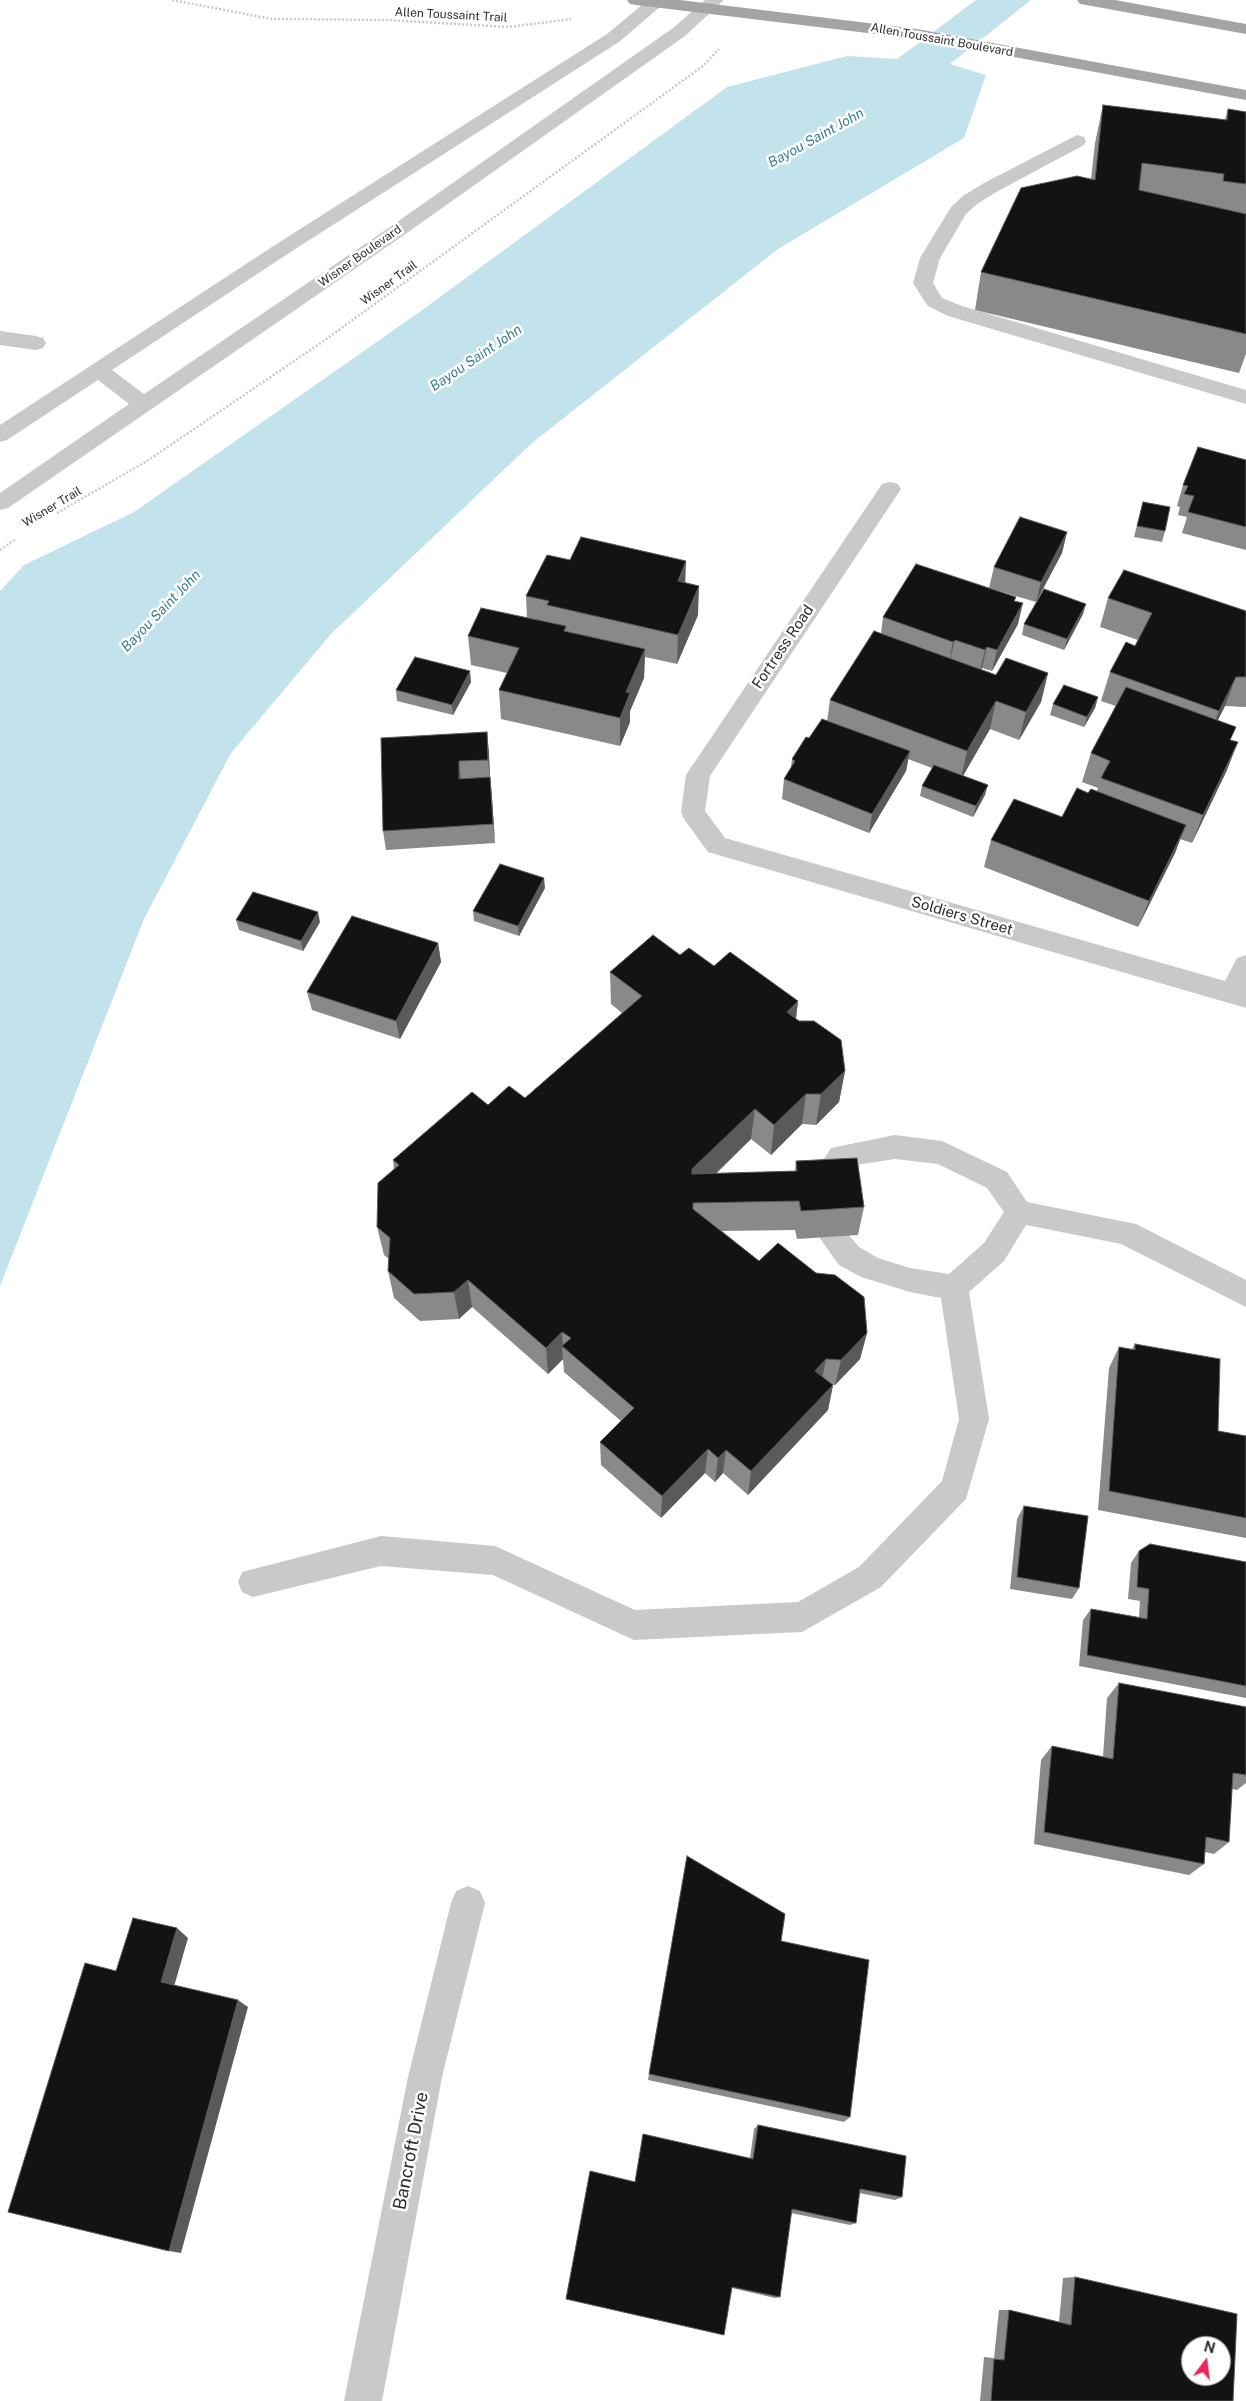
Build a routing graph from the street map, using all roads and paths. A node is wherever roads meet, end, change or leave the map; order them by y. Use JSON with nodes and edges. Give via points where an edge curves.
{"nodes":[{"id":1,"x":172,"y":0,"type":"edge"},
{"id":2,"x":636,"y":0,"type":"edge"},
{"id":3,"x":1086,"y":0,"type":"edge"},
{"id":4,"x":658,"y":1,"type":"edge"},
{"id":5,"x":710,"y":4,"type":"edge"},
{"id":6,"x":747,"y":13,"type":"junction"},
{"id":7,"x":633,"y":21,"type":"junction"},
{"id":8,"x":1246,"y":29,"type":"edge"},
{"id":9,"x":1246,"y":95,"type":"edge"},
{"id":10,"x":1077,"y":141,"type":"dead end"},
{"id":11,"x":0,"y":338,"type":"edge"},
{"id":12,"x":36,"y":343,"type":"dead end"},
{"id":13,"x":97,"y":370,"type":"junction"},
{"id":14,"x":1246,"y":397,"type":"edge"},
{"id":15,"x":144,"y":405,"type":"junction"},
{"id":16,"x":0,"y":435,"type":"edge"},
{"id":17,"x":890,"y":489,"type":"dead end"},
{"id":18,"x":0,"y":503,"type":"edge"},
{"id":19,"x":55,"y":515,"type":"dead end"},
{"id":20,"x":16,"y":539,"type":"dead end"},
{"id":21,"x":0,"y":550,"type":"edge"},
{"id":22,"x":693,"y":812,"type":"joint"},
{"id":23,"x":1246,"y":965,"type":"edge"},
{"id":24,"x":1239,"y":996,"type":"edge"},
{"id":25,"x":825,"y":1189,"type":"edge"},
{"id":26,"x":1019,"y":1212,"type":"junction"},
{"id":27,"x":833,"y":1237,"type":"edge"},
{"id":28,"x":954,"y":1286,"type":"junction"},
{"id":29,"x":1246,"y":1294,"type":"edge"},
{"id":30,"x":253,"y":1582,"type":"dead end"},
{"id":31,"x":468,"y":1903,"type":"dead end"},
{"id":32,"x":363,"y":2401,"type":"edge"}],
"edges":[{"from":1,"to":7,"type":"path","name":"Allen Toussaint Trail","via":[[272,19],[388,20],[508,27],[591,17]]},
{"from":2,"to":4,"type":"main road","name":"Allen Toussaint Boulevard"},
{"from":3,"to":8,"type":"main road"},
{"from":4,"to":5,"type":"main road","name":"Allen Toussaint Boulevard"},
{"from":4,"to":7,"type":"street"},
{"from":5,"to":6,"type":"main road","name":"Allen Toussaint Boulevard"},
{"from":5,"to":15,"type":"street","name":"Wisner Boulevard","via":[[679,32]]},
{"from":6,"to":9,"type":"main road","name":"Allen Toussaint Boulevard","via":[[917,34]]},
{"from":6,"to":19,"type":"path","name":"Wisner Trail","via":[[703,66],[333,334],[147,461]]},
{"from":7,"to":13,"type":"street","via":[[613,38]]},
{"from":10,"to":14,"type":"street","via":[[991,187],[964,206],[949,223],[930,258],[923,283],[935,302],[955,311]]},
{"from":11,"to":12,"type":"street"},
{"from":13,"to":15,"type":"street"},
{"from":13,"to":16,"type":"street"},
{"from":15,"to":18,"type":"street","name":"Wisner Boulevard"},
{"from":17,"to":22,"type":"street","name":"Fortress Road","via":[[698,775]]},
{"from":20,"to":21,"type":"path","name":"Wisner Trail"},
{"from":22,"to":24,"type":"street","name":"Soldiers Street","via":[[717,845]]},
{"from":23,"to":24,"type":"street"},
{"from":25,"to":26,"type":"street","via":[[826,1177],[841,1156],[895,1147],[942,1153],[997,1180]]},
{"from":26,"to":28,"type":"street","via":[[994,1252]]},
{"from":26,"to":29,"type":"street","via":[[1126,1233]]},
{"from":27,"to":28,"type":"street","via":[[849,1256],[871,1268],[910,1280]]},
{"from":28,"to":30,"type":"street","via":[[974,1419],[955,1489],[870,1577],[802,1617],[634,1625],[495,1561],[381,1551]]},
{"from":31,"to":32,"type":"street","name":"Bancroft Drive","via":[[425,2077]]}]}
